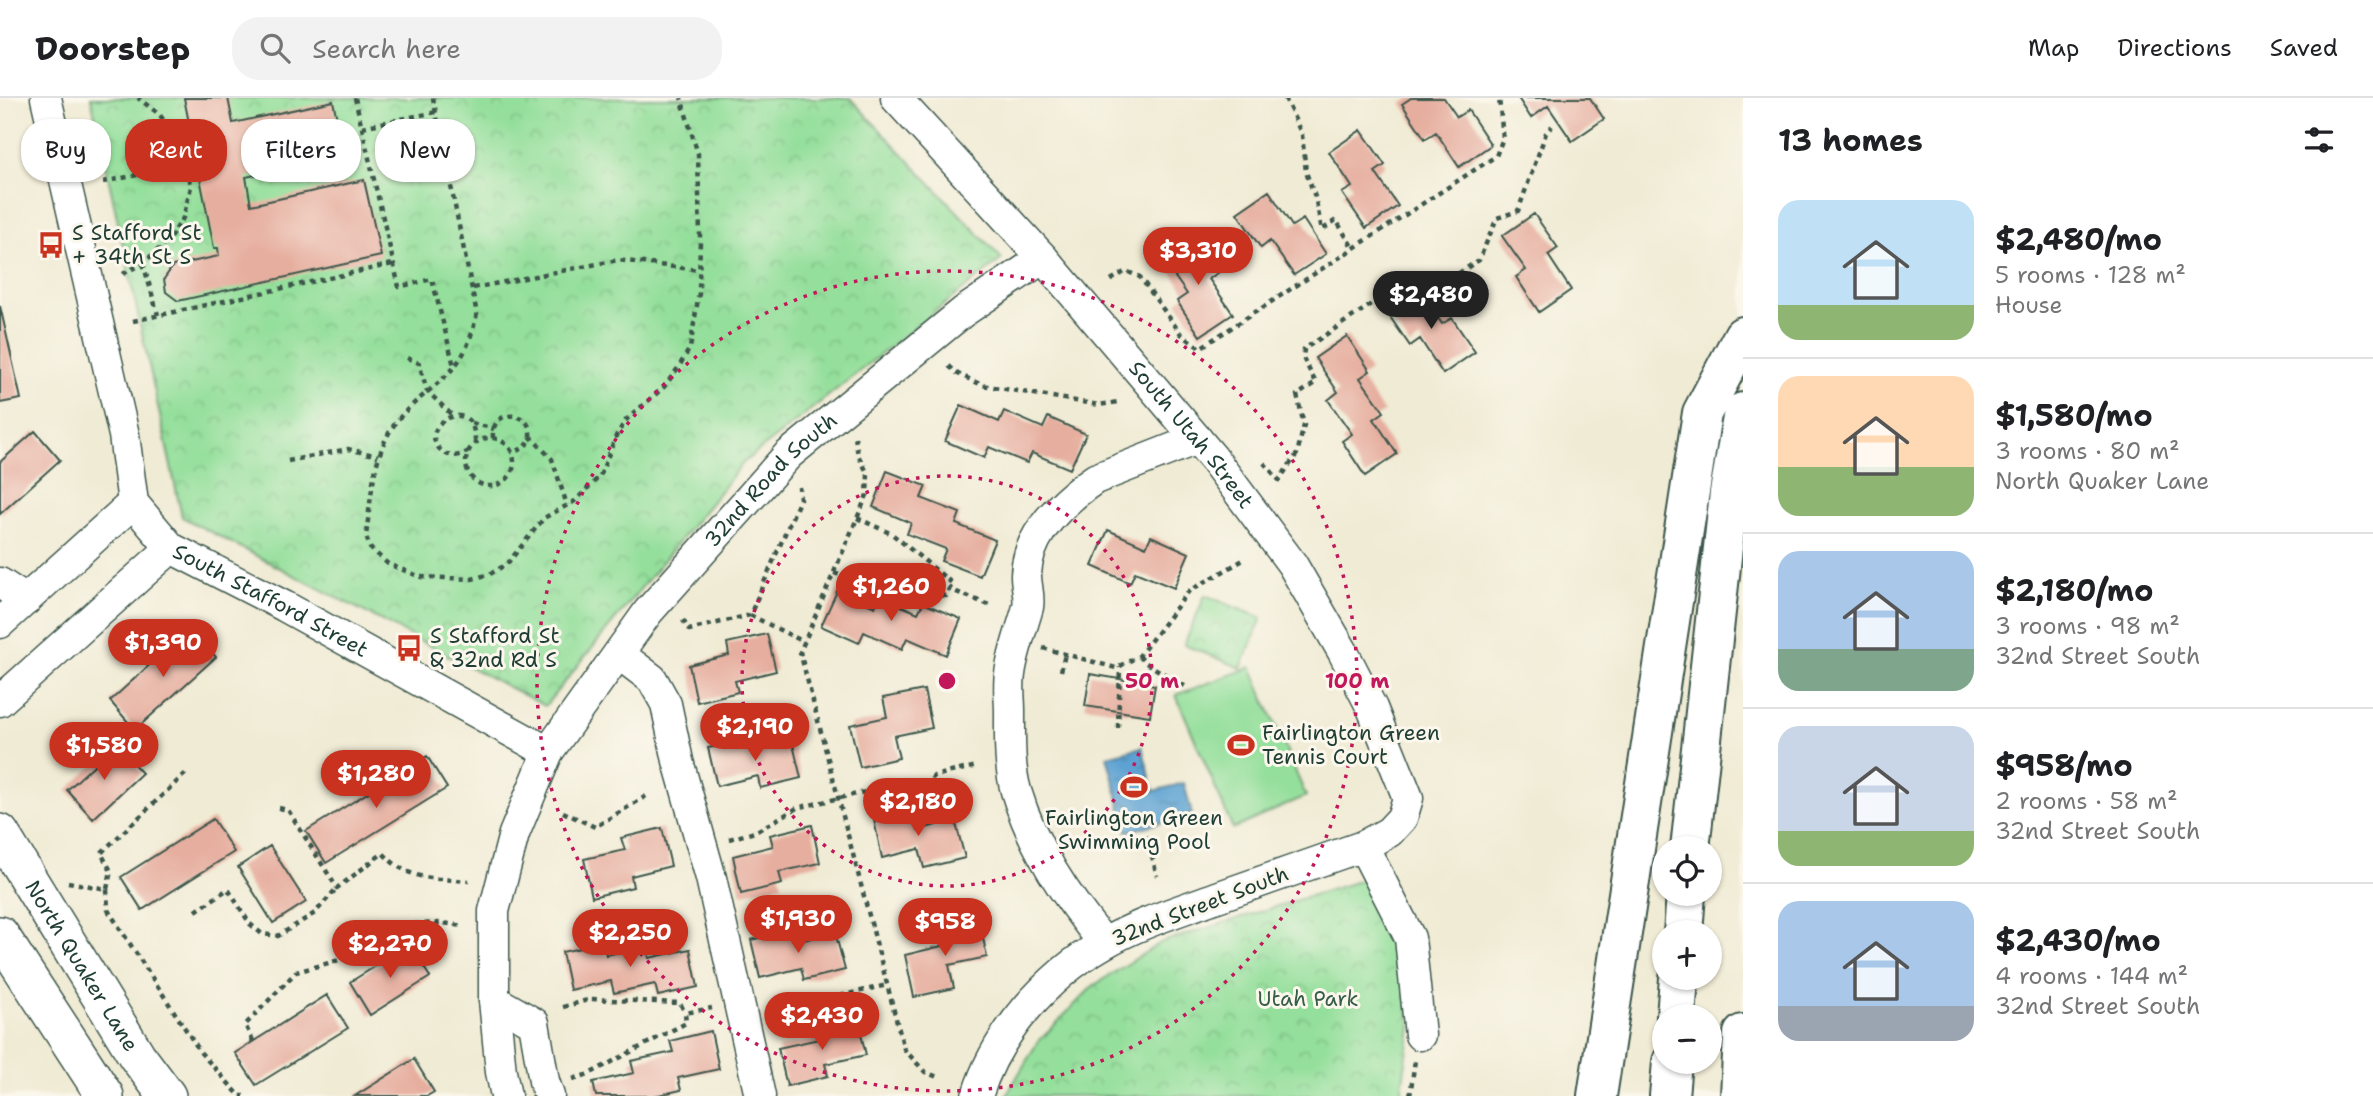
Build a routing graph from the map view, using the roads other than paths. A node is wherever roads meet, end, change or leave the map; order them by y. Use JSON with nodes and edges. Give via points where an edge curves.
{"nodes":[{"id":1,"x":46,"y":98,"type":"edge"},
{"id":2,"x":896,"y":98,"type":"edge"},
{"id":3,"x":1043,"y":258,"type":"junction"},
{"id":4,"x":1743,"y":336,"type":"edge"},
{"id":5,"x":1743,"y":412,"type":"edge"},
{"id":6,"x":1197,"y":439,"type":"junction"},
{"id":7,"x":133,"y":503,"type":"junction"},
{"id":8,"x":171,"y":548,"type":"junction"},
{"id":9,"x":0,"y":583,"type":"edge"},
{"id":10,"x":26,"y":600,"type":"junction"},
{"id":11,"x":0,"y":624,"type":"edge"},
{"id":12,"x":619,"y":654,"type":"junction"},
{"id":13,"x":0,"y":701,"type":"edge"},
{"id":14,"x":548,"y":752,"type":"junction"},
{"id":15,"x":1402,"y":818,"type":"joint"},
{"id":16,"x":0,"y":833,"type":"edge"},
{"id":17,"x":1690,"y":836,"type":"edge"},
{"id":18,"x":1363,"y":846,"type":"junction"},
{"id":19,"x":1633,"y":848,"type":"junction"},
{"id":20,"x":0,"y":934,"type":"edge"},
{"id":21,"x":1104,"y":943,"type":"junction"},
{"id":22,"x":494,"y":1000,"type":"junction"},
{"id":23,"x":1743,"y":1034,"type":"edge"},
{"id":24,"x":1420,"y":1035,"type":"road end"},
{"id":25,"x":1671,"y":1074,"type":"edge"},
{"id":26,"x":105,"y":1096,"type":"edge"},
{"id":27,"x":167,"y":1096,"type":"edge"},
{"id":28,"x":506,"y":1096,"type":"edge"},
{"id":29,"x":549,"y":1096,"type":"edge"},
{"id":30,"x":760,"y":1096,"type":"edge"},
{"id":31,"x":977,"y":1096,"type":"edge"},
{"id":32,"x":1597,"y":1096,"type":"edge"},
{"id":33,"x":1620,"y":1096,"type":"edge"},
{"id":34,"x":1669,"y":1096,"type":"edge"},
{"id":35,"x":1740,"y":1096,"type":"edge"}],
"edges":[{"from":1,"to":7,"type":"street","via":[[124,435]]},
{"from":2,"to":3,"type":"street","name":"South Utah Street"},
{"from":3,"to":6,"type":"street","name":"South Utah Street"},
{"from":3,"to":12,"type":"street","name":"32nd Road South","via":[[963,312],[788,455],[648,612]]},
{"from":4,"to":19,"type":"highway","via":[[1702,414]]},
{"from":5,"to":17,"type":"highway"},
{"from":6,"to":15,"type":"street","name":"South Utah Street","via":[[1292,564],[1343,652],[1405,786],[1408,798]]},
{"from":6,"to":21,"type":"street","via":[[1083,488],[1054,514],[1028,556],[1029,603],[1010,674],[1016,789],[1038,849]]},
{"from":7,"to":8,"type":"street","name":"South Stafford Street"},
{"from":7,"to":10,"type":"street"},
{"from":8,"to":13,"type":"street"},
{"from":8,"to":14,"type":"street","name":"South Stafford Street"},
{"from":9,"to":10,"type":"street"},
{"from":10,"to":11,"type":"street"},
{"from":12,"to":14,"type":"street","name":"32nd Road South"},
{"from":12,"to":30,"type":"street","via":[[652,679],[666,704]]},
{"from":14,"to":22,"type":"street","via":[[514,834],[494,911]]},
{"from":15,"to":18,"type":"street","name":"32nd Street South"},
{"from":16,"to":27,"type":"main road","name":"North Quaker Lane","via":[[137,1056]]},
{"from":18,"to":21,"type":"street","name":"32nd Street South","via":[[1160,917]]},
{"from":18,"to":24,"type":"street","via":[[1410,938]]},
{"from":19,"to":32,"type":"highway"},
{"from":19,"to":33,"type":"highway"},
{"from":20,"to":26,"type":"main road"},
{"from":21,"to":31,"type":"street","name":"32nd Street South","via":[[1040,993],[1010,1031],[984,1074]]},
{"from":22,"to":28,"type":"street"},
{"from":22,"to":29,"type":"street","via":[[534,1023]]},
{"from":23,"to":35,"type":"highway"},
{"from":25,"to":34,"type":"highway"}]}
